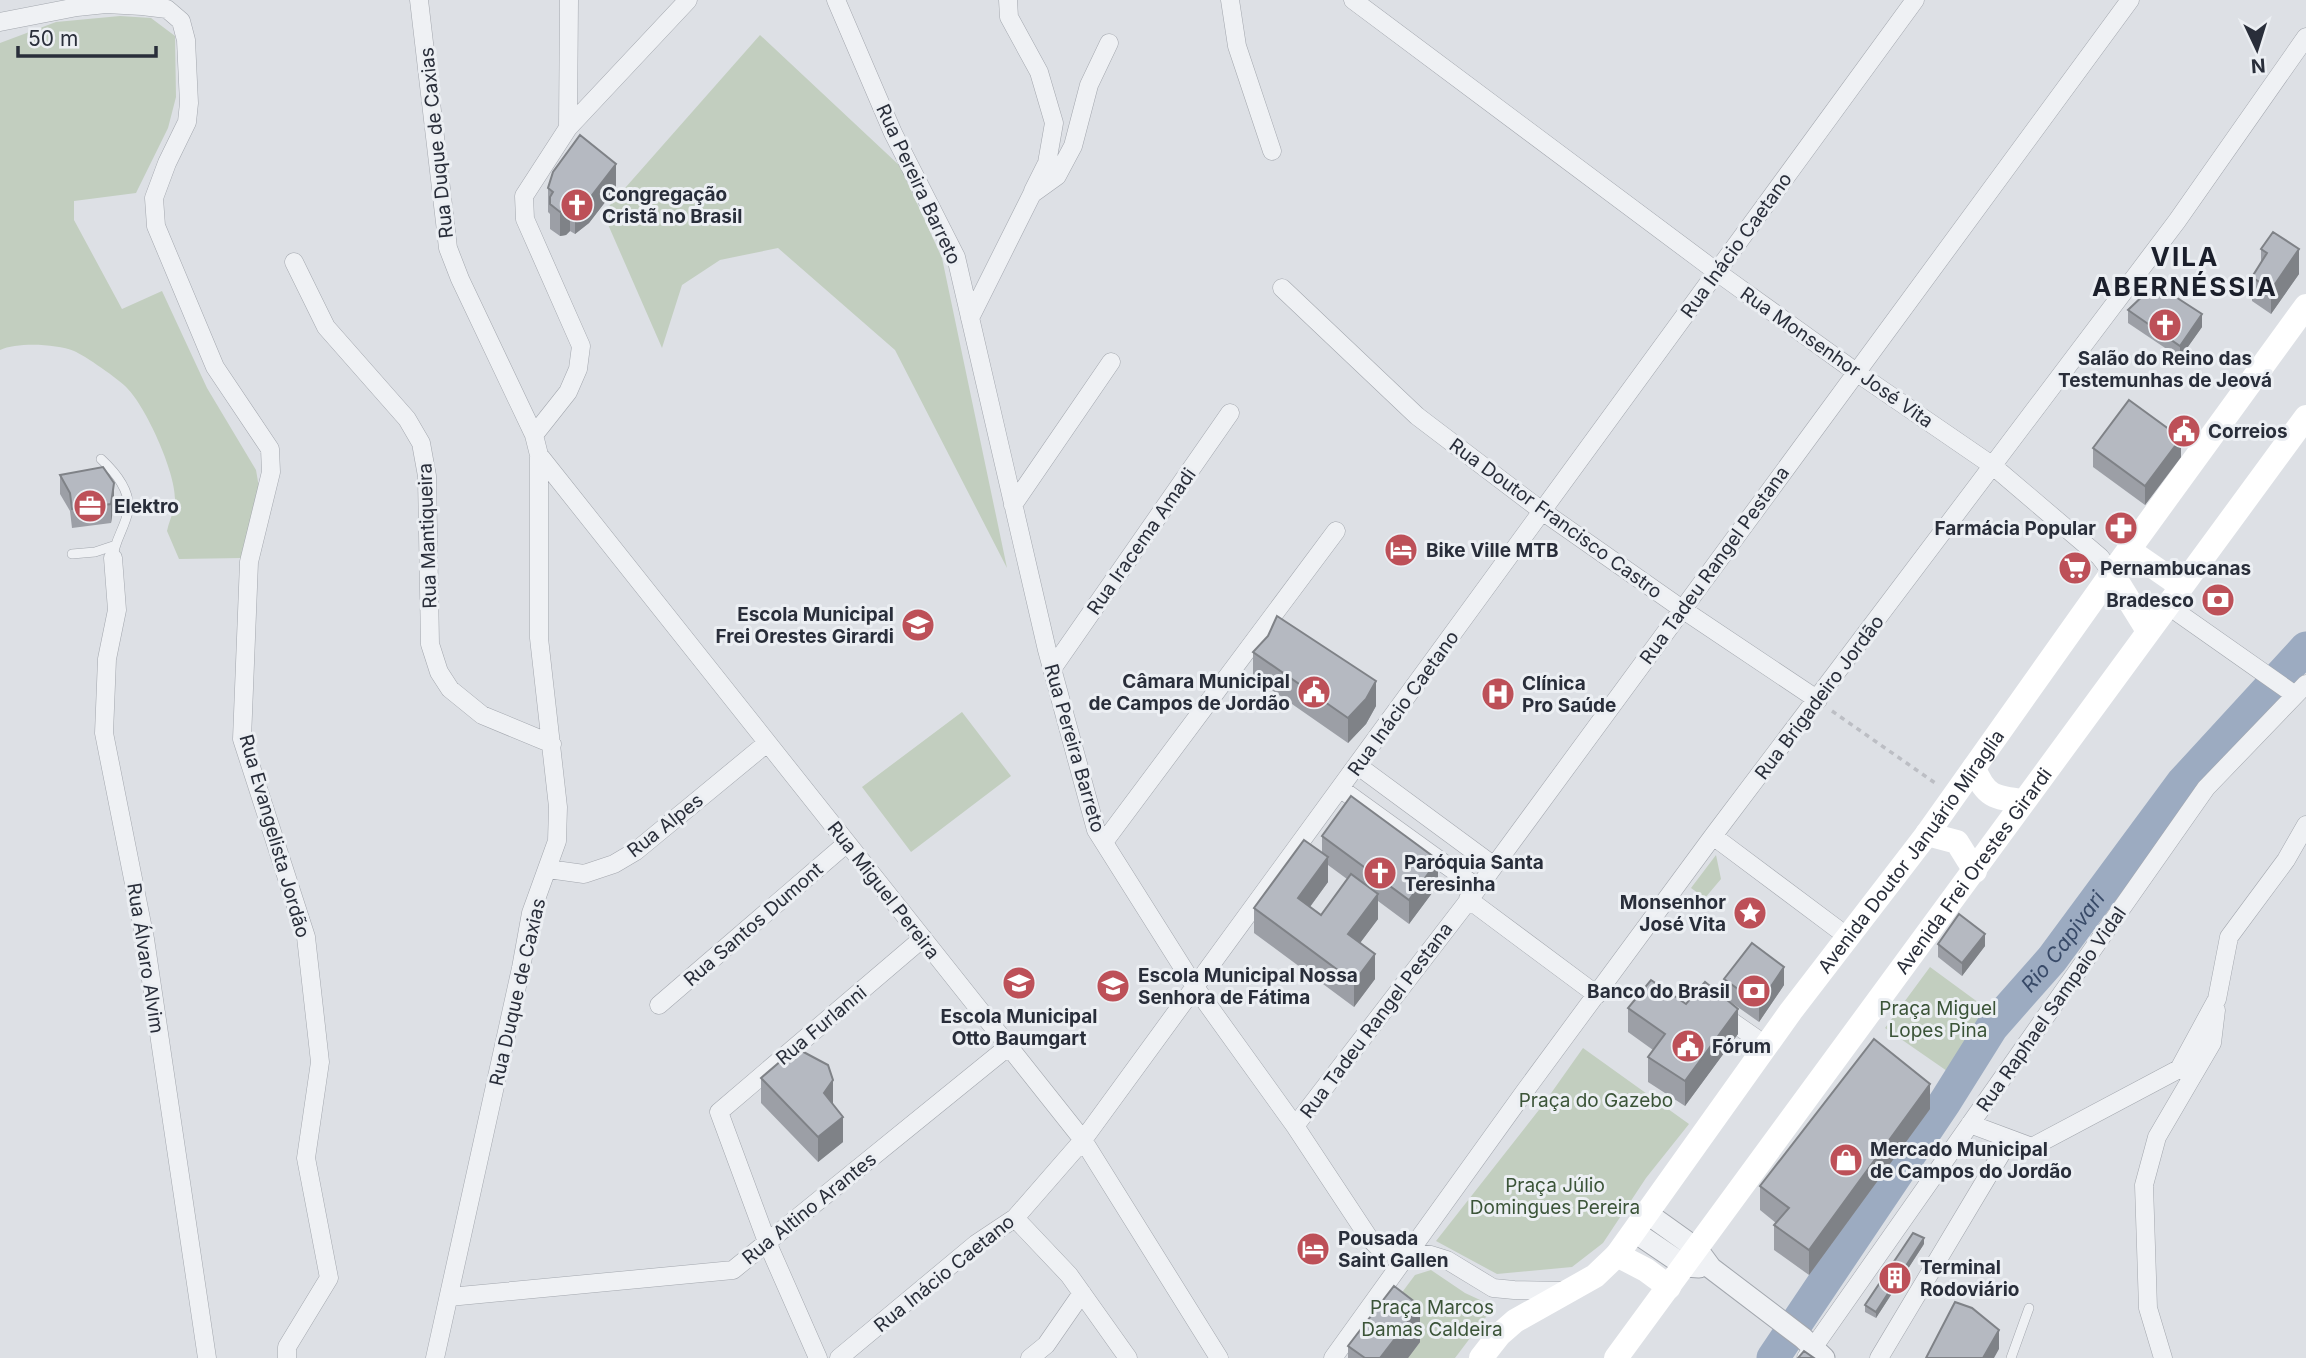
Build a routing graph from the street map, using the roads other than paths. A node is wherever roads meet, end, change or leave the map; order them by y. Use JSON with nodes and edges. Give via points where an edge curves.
{"nodes":[{"id":1,"x":419,"y":0,"type":"edge"},
{"id":2,"x":569,"y":0,"type":"edge"},
{"id":3,"x":688,"y":0,"type":"edge"},
{"id":4,"x":836,"y":0,"type":"edge"},
{"id":5,"x":1008,"y":0,"type":"edge"},
{"id":6,"x":1230,"y":0,"type":"edge"},
{"id":7,"x":1353,"y":0,"type":"edge"},
{"id":8,"x":1914,"y":0,"type":"edge"},
{"id":9,"x":2130,"y":0,"type":"edge"},
{"id":10,"x":0,"y":22,"type":"edge"},
{"id":11,"x":2306,"y":37,"type":"edge"},
{"id":12,"x":1109,"y":44,"type":"dead end"},
{"id":13,"x":568,"y":128,"type":"junction"},
{"id":14,"x":1272,"y":150,"type":"dead end"},
{"id":15,"x":1032,"y":194,"type":"junction"},
{"id":16,"x":294,"y":262,"type":"dead end"},
{"id":17,"x":1717,"y":272,"type":"junction"},
{"id":18,"x":1282,"y":288,"type":"dead end"},
{"id":19,"x":2306,"y":306,"type":"edge"},
{"id":20,"x":970,"y":318,"type":"junction"},
{"id":21,"x":1111,"y":362,"type":"dead end"},
{"id":22,"x":1856,"y":372,"type":"junction"},
{"id":23,"x":1230,"y":413,"type":"dead end"},
{"id":24,"x":2306,"y":417,"type":"edge"},
{"id":25,"x":534,"y":435,"type":"junction"},
{"id":26,"x":539,"y":455,"type":"junction"},
{"id":27,"x":101,"y":459,"type":"dead end"},
{"id":28,"x":1993,"y":466,"type":"junction"},
{"id":29,"x":1013,"y":505,"type":"junction"},
{"id":30,"x":1542,"y":511,"type":"junction"},
{"id":31,"x":1336,"y":531,"type":"dead end"},
{"id":32,"x":2129,"y":551,"type":"junction"},
{"id":33,"x":113,"y":552,"type":"junction"},
{"id":34,"x":72,"y":554,"type":"dead end"},
{"id":35,"x":2112,"y":573,"type":"junction"},
{"id":36,"x":2174,"y":596,"type":"junction"},
{"id":37,"x":1682,"y":609,"type":"junction"},
{"id":38,"x":2148,"y":631,"type":"junction"},
{"id":39,"x":1052,"y":669,"type":"junction"},
{"id":40,"x":2297,"y":690,"type":"edge"},
{"id":41,"x":1818,"y":700,"type":"junction"},
{"id":42,"x":767,"y":743,"type":"junction"},
{"id":43,"x":552,"y":744,"type":"junction"},
{"id":44,"x":1357,"y":765,"type":"junction"},
{"id":45,"x":1974,"y":768,"type":"junction"},
{"id":46,"x":1341,"y":789,"type":"junction"},
{"id":47,"x":2023,"y":801,"type":"junction"},
{"id":48,"x":2306,"y":825,"type":"edge"},
{"id":49,"x":1927,"y":834,"type":"junction"},
{"id":50,"x":1713,"y":836,"type":"junction"},
{"id":51,"x":1104,"y":842,"type":"junction"},
{"id":52,"x":847,"y":843,"type":"junction"},
{"id":53,"x":1494,"y":866,"type":"junction"},
{"id":54,"x":548,"y":869,"type":"junction"},
{"id":55,"x":1975,"y":871,"type":"junction"},
{"id":56,"x":1473,"y":894,"type":"junction"},
{"id":57,"x":1847,"y":937,"type":"junction"},
{"id":58,"x":923,"y":938,"type":"junction"},
{"id":59,"x":1195,"y":988,"type":"junction"},
{"id":60,"x":1597,"y":995,"type":"junction"},
{"id":61,"x":2217,"y":999,"type":"junction"},
{"id":62,"x":1701,"y":1000,"type":"edge"},
{"id":63,"x":659,"y":1004,"type":"dead end"},
{"id":64,"x":1009,"y":1046,"type":"junction"},
{"id":65,"x":1766,"y":1046,"type":"junction"},
{"id":66,"x":1970,"y":1124,"type":"junction"},
{"id":67,"x":1295,"y":1126,"type":"junction"},
{"id":68,"x":2010,"y":1139,"type":"junction"},
{"id":69,"x":1083,"y":1140,"type":"junction"},
{"id":70,"x":1015,"y":1218,"type":"junction"},
{"id":71,"x":1641,"y":1223,"type":"junction"},
{"id":72,"x":768,"y":1241,"type":"junction"},
{"id":73,"x":1409,"y":1252,"type":"junction"},
{"id":74,"x":1617,"y":1255,"type":"junction"},
{"id":75,"x":1697,"y":1261,"type":"junction"},
{"id":76,"x":1669,"y":1287,"type":"junction"},
{"id":77,"x":1569,"y":1291,"type":"junction"},
{"id":78,"x":1082,"y":1293,"type":"junction"},
{"id":79,"x":449,"y":1297,"type":"junction"},
{"id":80,"x":2029,"y":1308,"type":"dead end"},
{"id":81,"x":1812,"y":1351,"type":"edge"},
{"id":82,"x":1216,"y":1357,"type":"edge"},
{"id":83,"x":206,"y":1358,"type":"edge"},
{"id":84,"x":287,"y":1358,"type":"edge"},
{"id":85,"x":435,"y":1358,"type":"edge"},
{"id":86,"x":818,"y":1358,"type":"edge"},
{"id":87,"x":839,"y":1358,"type":"edge"},
{"id":88,"x":1030,"y":1358,"type":"edge"},
{"id":89,"x":1128,"y":1358,"type":"edge"},
{"id":90,"x":1333,"y":1358,"type":"edge"},
{"id":91,"x":1481,"y":1358,"type":"edge"},
{"id":92,"x":1616,"y":1358,"type":"edge"},
{"id":93,"x":1879,"y":1358,"type":"edge"},
{"id":94,"x":2011,"y":1358,"type":"edge"},
{"id":95,"x":2163,"y":1358,"type":"edge"}],
"edges":[{"from":1,"to":25,"type":"street","name":"Rua Duque de Caxias","via":[[448,248]]},
{"from":2,"to":13,"type":"street"},
{"from":3,"to":13,"type":"street"},
{"from":4,"to":20,"type":"street","name":"Rua Pereira Barreto","via":[[893,133],[956,257]]},
{"from":5,"to":15,"type":"street","via":[[1009,17],[1039,72],[1054,123],[1047,163]]},
{"from":6,"to":14,"type":"street","via":[[1237,46]]},
{"from":7,"to":17,"type":"street","name":"Rua Monsenhor José Vita"},
{"from":8,"to":17,"type":"street","name":"Rua Inácio Caetano"},
{"from":9,"to":22,"type":"street","name":"Rua Tadeu Rangel Pestana"},
{"from":10,"to":84,"type":"street","name":"Rua Evangelista Jordão","via":[[106,4],[167,9],[181,21],[186,40],[187,122],[154,198],[156,226],[215,367],[270,449],[271,472],[249,562],[242,740],[306,937],[320,1062],[306,1158],[330,1278],[287,1347]]},
{"from":11,"to":28,"type":"street","name":"Rua Brigadeiro Jordão"},
{"from":12,"to":15,"type":"street","via":[[1089,85],[1073,146],[1057,176]]},
{"from":13,"to":25,"type":"street","via":[[524,196],[525,219],[581,346],[568,392]]},
{"from":15,"to":20,"type":"street"},
{"from":16,"to":43,"type":"street","name":"Rua Mantiqueira","via":[[326,327],[407,419],[421,443],[427,476],[430,644],[439,672],[450,688],[482,715]]},
{"from":17,"to":22,"type":"street","name":"Rua Monsenhor José Vita"},
{"from":17,"to":30,"type":"street","name":"Rua Inácio Caetano"},
{"from":18,"to":30,"type":"street","name":"Rua Doutor Francisco Castro","via":[[1417,416]]},
{"from":19,"to":32,"type":"main road","name":"Avenida Doutor Januário Miraglia"},
{"from":20,"to":29,"type":"street","name":"Rua Pereira Barreto"},
{"from":21,"to":29,"type":"street"},
{"from":22,"to":28,"type":"street","name":"Rua Monsenhor José Vita"},
{"from":22,"to":37,"type":"street","name":"Rua Tadeu Rangel Pestana"},
{"from":23,"to":39,"type":"street","name":"Rua Iracema Amadi"},
{"from":24,"to":36,"type":"main road","name":"Avenida Frei Orestes Girardi"},
{"from":25,"to":26,"type":"street","name":"Rua Miguel Pereira"},
{"from":26,"to":42,"type":"street","name":"Rua Miguel Pereira"},
{"from":26,"to":43,"type":"street","name":"Rua Duque de Caxias","via":[[539,638]]},
{"from":27,"to":33,"type":"lane","via":[[116,473],[128,510]]},
{"from":28,"to":35,"type":"street","name":"Rua Monsenhor José Vita","via":[[2100,557]]},
{"from":28,"to":41,"type":"street","name":"Rua Brigadeiro Jordão"},
{"from":29,"to":39,"type":"street","name":"Rua Pereira Barreto"},
{"from":30,"to":37,"type":"street","name":"Rua Doutor Francisco Castro"},
{"from":30,"to":44,"type":"street","name":"Rua Inácio Caetano"},
{"from":31,"to":51,"type":"street"},
{"from":32,"to":35,"type":"main road","name":"Avenida Doutor Januário Miraglia"},
{"from":32,"to":36,"type":"main road"},
{"from":33,"to":34,"type":"lane"},
{"from":33,"to":83,"type":"street","name":"Rua Álvaro Alvim","via":[[117,610],[107,659],[104,733],[145,939]]},
{"from":35,"to":38,"type":"main road"},
{"from":35,"to":45,"type":"main road","name":"Avenida Doutor Januário Miraglia"},
{"from":36,"to":38,"type":"main road","name":"Avenida Frei Orestes Girardi"},
{"from":36,"to":40,"type":"street","via":[[2251,664]]},
{"from":37,"to":41,"type":"street","name":"Rua Doutor Francisco Castro"},
{"from":37,"to":53,"type":"street","name":"Rua Tadeu Rangel Pestana"},
{"from":38,"to":47,"type":"main road","name":"Avenida Frei Orestes Girardi"},
{"from":39,"to":51,"type":"street","name":"Rua Pereira Barreto","via":[[1096,830]]},
{"from":40,"to":66,"type":"street","name":"Rua Raphael Sampaio Vidal","via":[[2206,788]]},
{"from":41,"to":50,"type":"street","name":"Rua Brigadeiro Jordão"},
{"from":42,"to":52,"type":"street","name":"Rua Miguel Pereira"},
{"from":42,"to":54,"type":"street","name":"Rua Alpes","via":[[614,864],[584,874]]},
{"from":43,"to":54,"type":"street","name":"Rua Duque de Caxias","via":[[557,841]]},
{"from":44,"to":46,"type":"street","name":"Rua Inácio Caetano"},
{"from":44,"to":53,"type":"street"},
{"from":45,"to":47,"type":"main road","via":[[1991,795]]},
{"from":45,"to":49,"type":"main road","name":"Avenida Doutor Januário Miraglia"},
{"from":46,"to":56,"type":"street"},
{"from":46,"to":59,"type":"street","name":"Rua Inácio Caetano"},
{"from":47,"to":55,"type":"main road","name":"Avenida Frei Orestes Girardi"},
{"from":48,"to":61,"type":"street","via":[[2230,937]]},
{"from":49,"to":55,"type":"main road","via":[[1957,842]]},
{"from":49,"to":57,"type":"main road","name":"Avenida Doutor Januário Miraglia"},
{"from":50,"to":57,"type":"street"},
{"from":50,"to":60,"type":"street","name":"Rua Brigadeiro Jordão"},
{"from":51,"to":59,"type":"street","name":"Rua Pereira Barreto"},
{"from":52,"to":58,"type":"street","name":"Rua Miguel Pereira"},
{"from":52,"to":63,"type":"street","name":"Rua Santos Dumont"},
{"from":53,"to":56,"type":"street","name":"Rua Tadeu Rangel Pestana"},
{"from":54,"to":79,"type":"street","name":"Rua Duque de Caxias","via":[[531,913]]},
{"from":55,"to":75,"type":"main road","name":"Avenida Frei Orestes Girardi"},
{"from":56,"to":60,"type":"street"},
{"from":56,"to":67,"type":"street","name":"Rua Tadeu Rangel Pestana"},
{"from":57,"to":65,"type":"main road","name":"Avenida Doutor Januário Miraglia"},
{"from":58,"to":64,"type":"street","name":"Rua Miguel Pereira"},
{"from":58,"to":72,"type":"street","name":"Rua Furlanni","via":[[719,1112]]},
{"from":59,"to":67,"type":"street","name":"Rua Pereira Barreto"},
{"from":59,"to":69,"type":"street","name":"Rua Inácio Caetano"},
{"from":60,"to":73,"type":"street","name":"Rua Brigadeiro Jordão"},
{"from":61,"to":68,"type":"street","via":[[2179,1069],[2032,1147]]},
{"from":61,"to":95,"type":"street","via":[[2212,1043],[2157,1137],[2144,1185],[2148,1308]]},
{"from":62,"to":65,"type":"street"},
{"from":64,"to":69,"type":"street","name":"Rua Miguel Pereira"},
{"from":64,"to":72,"type":"street","name":"Rua Altino Arantes"},
{"from":65,"to":71,"type":"main road","name":"Avenida Doutor Januário Miraglia"},
{"from":66,"to":68,"type":"street"},
{"from":66,"to":81,"type":"street","name":"Rua Raphael Sampaio Vidal"},
{"from":67,"to":73,"type":"street","name":"Rua Pereira Barreto","via":[[1368,1238],[1381,1250]]},
{"from":68,"to":93,"type":"street"},
{"from":69,"to":70,"type":"street","name":"Rua Inácio Caetano"},
{"from":69,"to":82,"type":"street","name":"Rua Miguel Pereira"},
{"from":70,"to":78,"type":"street"},
{"from":70,"to":87,"type":"street","name":"Rua Inácio Caetano","via":[[976,1244]]},
{"from":71,"to":74,"type":"main road","name":"Avenida Doutor Januário Miraglia"},
{"from":71,"to":75,"type":"street"},
{"from":72,"to":79,"type":"street","name":"Rua Altino Arantes","via":[[733,1270]]},
{"from":72,"to":86,"type":"street"},
{"from":73,"to":77,"type":"street","name":"Rua Pereira Barreto","via":[[1447,1260],[1493,1288]]},
{"from":73,"to":90,"type":"street","name":"Rua Brigadeiro Jordão"},
{"from":74,"to":76,"type":"main road"},
{"from":74,"to":77,"type":"main road","name":"Avenida Doutor Januário Miraglia","via":[[1595,1276]]},
{"from":75,"to":76,"type":"main road","name":"Avenida Frei Orestes Girardi"},
{"from":75,"to":81,"type":"street","via":[[1778,1319]]},
{"from":76,"to":92,"type":"main road","name":"Avenida Frei Orestes Girardi"},
{"from":77,"to":91,"type":"main road","name":"Avenida Doutor Januário Miraglia","via":[[1515,1321]]},
{"from":78,"to":88,"type":"street","via":[[1046,1345]]},
{"from":78,"to":89,"type":"street"},
{"from":79,"to":85,"type":"street","name":"Rua Duque de Caxias"},
{"from":80,"to":94,"type":"lane"}]}
